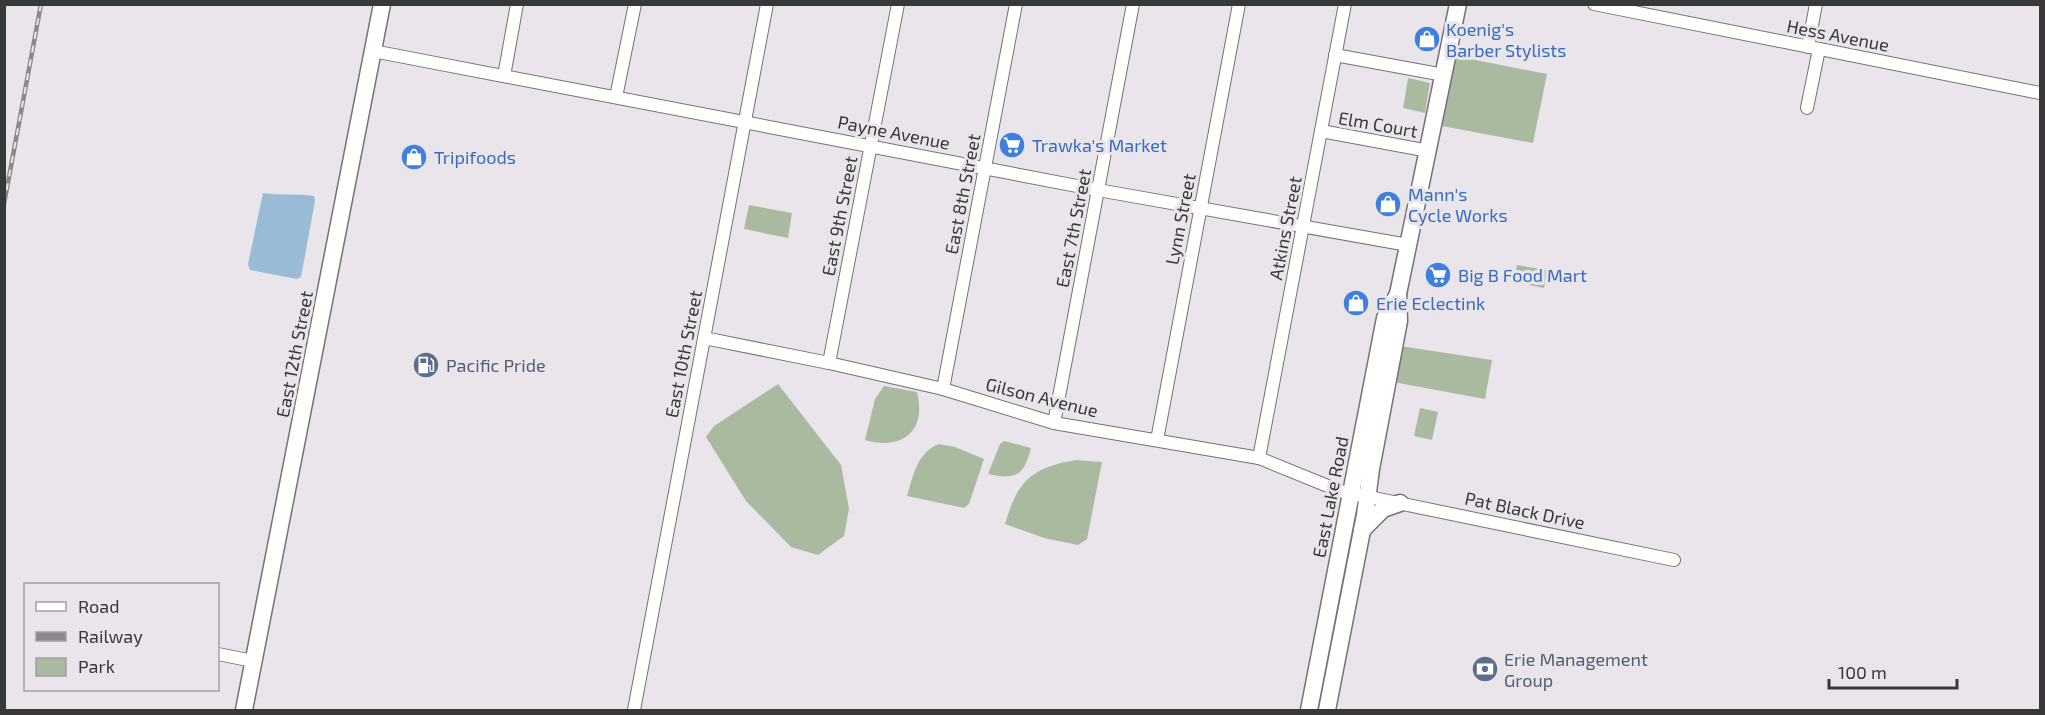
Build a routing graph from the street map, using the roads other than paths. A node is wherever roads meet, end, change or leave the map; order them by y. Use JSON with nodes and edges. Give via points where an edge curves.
{"nodes":[{"id":1,"x":382,"y":4,"type":"edge"},
{"id":2,"x":517,"y":4,"type":"edge"},
{"id":3,"x":635,"y":4,"type":"edge"},
{"id":4,"x":767,"y":4,"type":"edge"},
{"id":5,"x":898,"y":4,"type":"edge"},
{"id":6,"x":1016,"y":4,"type":"edge"},
{"id":7,"x":1133,"y":4,"type":"edge"},
{"id":8,"x":1239,"y":4,"type":"edge"},
{"id":9,"x":1345,"y":4,"type":"edge"},
{"id":10,"x":1458,"y":4,"type":"edge"},
{"id":11,"x":1594,"y":4,"type":"edge"},
{"id":12,"x":1816,"y":4,"type":"edge"},
{"id":13,"x":1813,"y":48,"type":"junction"},
{"id":14,"x":373,"y":51,"type":"junction"},
{"id":15,"x":1335,"y":55,"type":"junction"},
{"id":16,"x":1444,"y":75,"type":"junction"},
{"id":17,"x":504,"y":76,"type":"junction"},
{"id":18,"x":2040,"y":93,"type":"edge"},
{"id":19,"x":616,"y":97,"type":"junction"},
{"id":20,"x":1807,"y":108,"type":"dead end"},
{"id":21,"x":745,"y":122,"type":"junction"},
{"id":22,"x":1321,"y":131,"type":"junction"},
{"id":23,"x":871,"y":146,"type":"junction"},
{"id":24,"x":1429,"y":151,"type":"junction"},
{"id":25,"x":986,"y":168,"type":"junction"},
{"id":26,"x":1098,"y":190,"type":"junction"},
{"id":27,"x":1201,"y":209,"type":"junction"},
{"id":28,"x":1304,"y":227,"type":"junction"},
{"id":29,"x":1408,"y":245,"type":"junction"},
{"id":30,"x":1398,"y":294,"type":"junction"},
{"id":31,"x":704,"y":338,"type":"junction"},
{"id":32,"x":829,"y":363,"type":"junction"},
{"id":33,"x":943,"y":389,"type":"junction"},
{"id":34,"x":1054,"y":423,"type":"junction"},
{"id":35,"x":1157,"y":440,"type":"junction"},
{"id":36,"x":1259,"y":458,"type":"junction"},
{"id":37,"x":1351,"y":494,"type":"junction"},
{"id":38,"x":1368,"y":496,"type":"junction"},
{"id":39,"x":1400,"y":503,"type":"junction"},
{"id":40,"x":1362,"y":531,"type":"junction"},
{"id":41,"x":1674,"y":560,"type":"dead end"},
{"id":42,"x":219,"y":654,"type":"edge"},
{"id":43,"x":253,"y":662,"type":"junction"},
{"id":44,"x":244,"y":711,"type":"edge"},
{"id":45,"x":634,"y":711,"type":"edge"},
{"id":46,"x":1309,"y":711,"type":"edge"},
{"id":47,"x":1327,"y":711,"type":"edge"}],
"edges":[{"from":1,"to":14,"type":"main road","name":"East 12th Street"},
{"from":2,"to":17,"type":"street"},
{"from":3,"to":19,"type":"street"},
{"from":4,"to":21,"type":"street","name":"East 10th Street"},
{"from":5,"to":23,"type":"street","name":"East 9th Street"},
{"from":6,"to":25,"type":"street","name":"East 8th Street"},
{"from":7,"to":26,"type":"street","name":"East 7th Street"},
{"from":8,"to":27,"type":"street","name":"Lynn Street"},
{"from":9,"to":15,"type":"street","name":"Atkins Street"},
{"from":10,"to":16,"type":"main road","name":"East Lake Road"},
{"from":11,"to":13,"type":"street","name":"Hess Avenue"},
{"from":12,"to":13,"type":"street"},
{"from":13,"to":18,"type":"street","name":"Hess Avenue"},
{"from":13,"to":20,"type":"street"},
{"from":14,"to":17,"type":"street","name":"Payne Avenue"},
{"from":14,"to":43,"type":"main road","name":"East 12th Street"},
{"from":15,"to":16,"type":"street"},
{"from":15,"to":22,"type":"street","name":"Atkins Street"},
{"from":16,"to":24,"type":"main road","name":"East Lake Road"},
{"from":17,"to":19,"type":"street","name":"Payne Avenue"},
{"from":19,"to":21,"type":"street","name":"Payne Avenue"},
{"from":21,"to":23,"type":"street","name":"Payne Avenue"},
{"from":21,"to":31,"type":"street","name":"East 10th Street"},
{"from":22,"to":24,"type":"street","name":"Elm Court"},
{"from":22,"to":28,"type":"street","name":"Atkins Street"},
{"from":23,"to":25,"type":"street","name":"Payne Avenue"},
{"from":23,"to":32,"type":"street","name":"East 9th Street"},
{"from":24,"to":29,"type":"main road","name":"East Lake Road"},
{"from":25,"to":26,"type":"street","name":"Payne Avenue"},
{"from":25,"to":33,"type":"street","name":"East 8th Street"},
{"from":26,"to":27,"type":"street","name":"Payne Avenue"},
{"from":26,"to":34,"type":"street","name":"East 7th Street"},
{"from":27,"to":28,"type":"street","name":"Payne Avenue"},
{"from":27,"to":35,"type":"street","name":"Lynn Street"},
{"from":28,"to":29,"type":"street","name":"Payne Avenue"},
{"from":28,"to":36,"type":"street","name":"Atkins Street"},
{"from":29,"to":30,"type":"main road","name":"East Lake Road"},
{"from":30,"to":37,"type":"main road","name":"East Lake Road","via":[[1385,318]]},
{"from":30,"to":38,"type":"main road","name":"East Lake Road","via":[[1400,321]]},
{"from":31,"to":32,"type":"street","name":"Gilson Avenue"},
{"from":31,"to":45,"type":"street","name":"East 10th Street"},
{"from":32,"to":33,"type":"street","name":"Gilson Avenue"},
{"from":33,"to":34,"type":"street","name":"Gilson Avenue"},
{"from":34,"to":35,"type":"street","name":"Gilson Avenue"},
{"from":35,"to":36,"type":"street","name":"Gilson Avenue"},
{"from":36,"to":37,"type":"street","name":"Gilson Avenue"},
{"from":37,"to":38,"type":"street","name":"Gilson Avenue"},
{"from":37,"to":46,"type":"main road","name":"East Lake Road"},
{"from":38,"to":39,"type":"street","name":"Pat Black Drive"},
{"from":38,"to":40,"type":"main road","name":"East Lake Road"},
{"from":39,"to":40,"type":"main road","via":[[1383,509]]},
{"from":39,"to":41,"type":"street","name":"Pat Black Drive"},
{"from":40,"to":47,"type":"main road","name":"East Lake Road"},
{"from":42,"to":43,"type":"street"},
{"from":43,"to":44,"type":"main road","name":"East 12th Street"}]}
